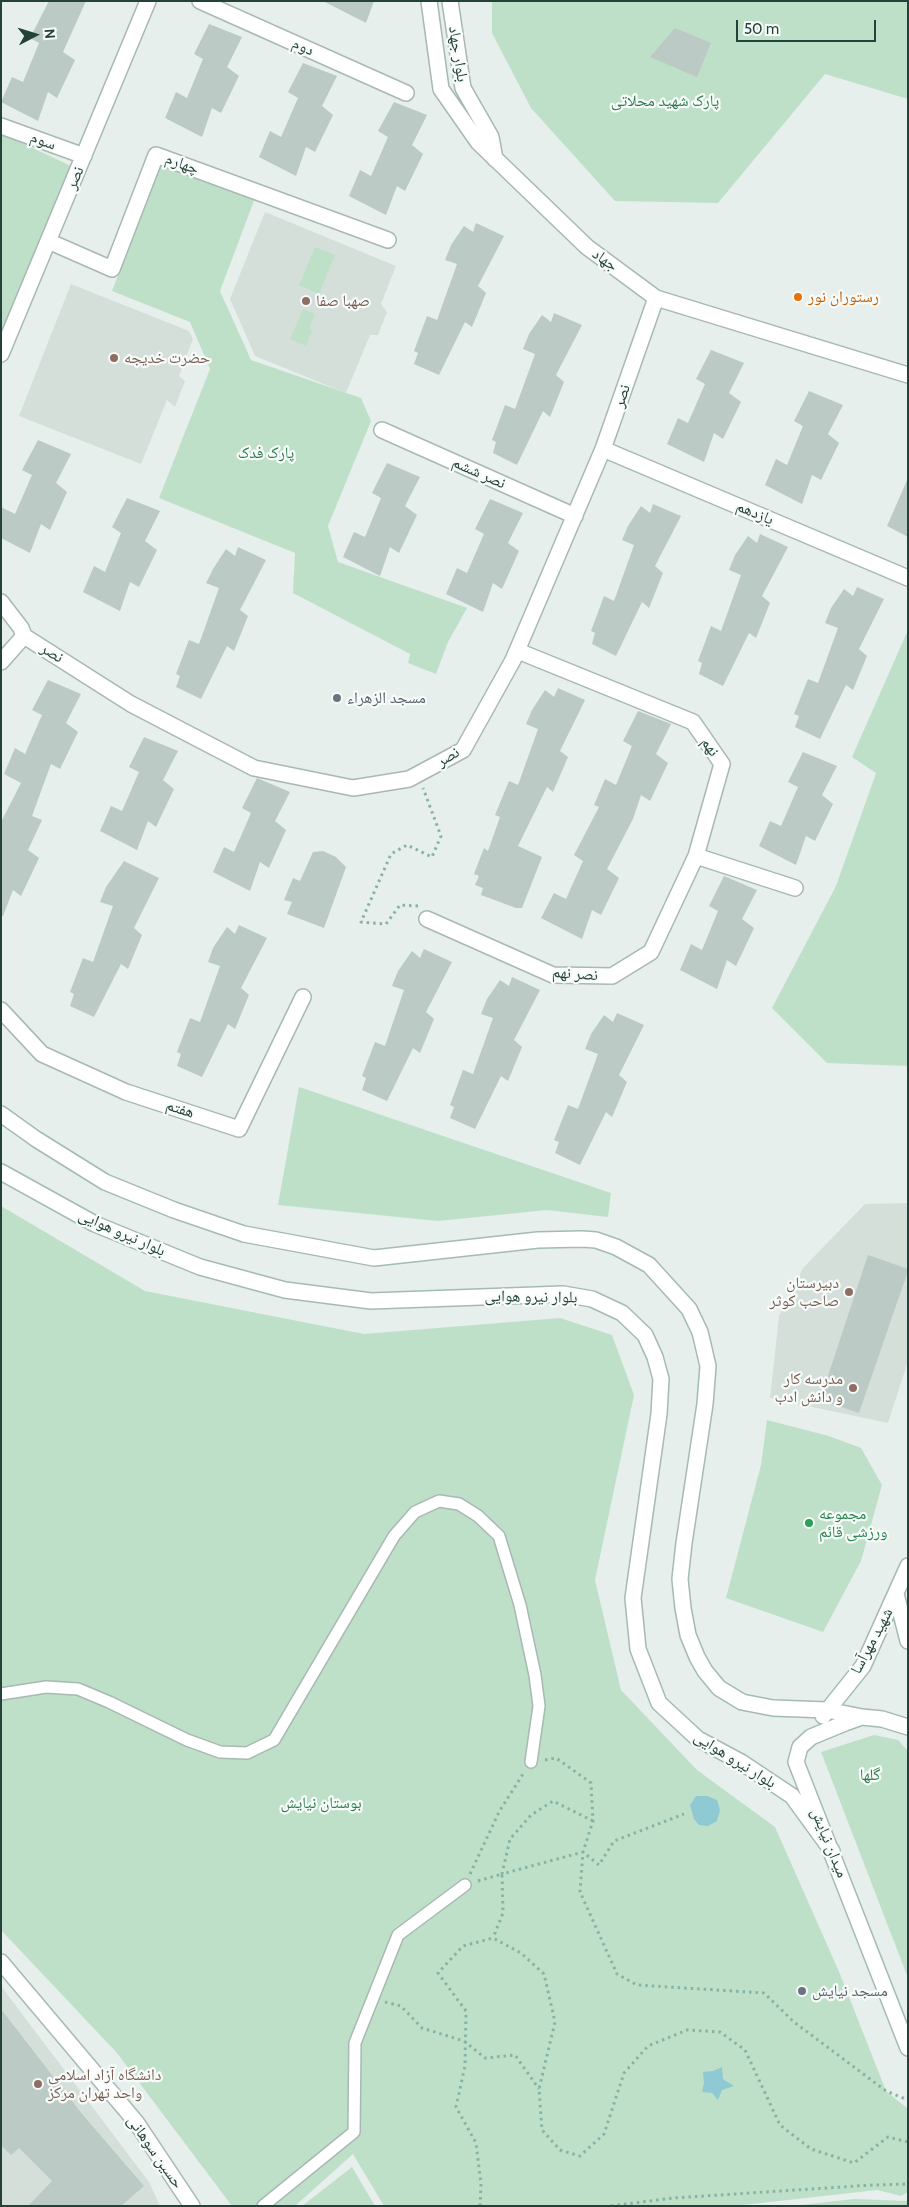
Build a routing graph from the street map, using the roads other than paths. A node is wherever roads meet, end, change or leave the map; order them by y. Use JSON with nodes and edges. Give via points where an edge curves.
{"nodes":[{"id":1,"x":148,"y":1,"type":"edge"},
{"id":2,"x":200,"y":1,"type":"edge"},
{"id":3,"x":429,"y":1,"type":"edge"},
{"id":4,"x":450,"y":1,"type":"edge"},
{"id":5,"x":406,"y":93,"type":"dead end"},
{"id":6,"x":1,"y":126,"type":"edge"},
{"id":7,"x":84,"y":156,"type":"junction"},
{"id":8,"x":495,"y":159,"type":"junction"},
{"id":9,"x":388,"y":240,"type":"dead end"},
{"id":10,"x":48,"y":241,"type":"junction"},
{"id":11,"x":656,"y":298,"type":"junction"},
{"id":12,"x":1,"y":354,"type":"edge"},
{"id":13,"x":908,"y":375,"type":"edge"},
{"id":14,"x":382,"y":430,"type":"dead end"},
{"id":15,"x":603,"y":448,"type":"junction"},
{"id":16,"x":575,"y":516,"type":"junction"},
{"id":17,"x":908,"y":578,"type":"edge"},
{"id":18,"x":1,"y":602,"type":"edge"},
{"id":19,"x":24,"y":636,"type":"junction"},
{"id":20,"x":518,"y":650,"type":"junction"},
{"id":21,"x":1,"y":662,"type":"edge"},
{"id":22,"x":696,"y":856,"type":"junction"},
{"id":23,"x":794,"y":888,"type":"dead end"},
{"id":24,"x":427,"y":919,"type":"road end"},
{"id":25,"x":303,"y":997,"type":"dead end"},
{"id":26,"x":1,"y":1010,"type":"edge"},
{"id":27,"x":1,"y":1114,"type":"edge"},
{"id":28,"x":1,"y":1172,"type":"edge"},
{"id":29,"x":908,"y":1566,"type":"edge"},
{"id":30,"x":896,"y":1594,"type":"junction"},
{"id":31,"x":908,"y":1642,"type":"edge"},
{"id":32,"x":1,"y":1694,"type":"edge"},
{"id":33,"x":827,"y":1710,"type":"junction"},
{"id":34,"x":862,"y":1718,"type":"junction"},
{"id":35,"x":908,"y":1727,"type":"edge"},
{"id":36,"x":811,"y":1737,"type":"junction"},
{"id":37,"x":531,"y":1762,"type":"road end"},
{"id":38,"x":832,"y":1851,"type":"junction"},
{"id":39,"x":465,"y":1885,"type":"road end"},
{"id":40,"x":1,"y":1962,"type":"edge"},
{"id":41,"x":908,"y":2048,"type":"edge"},
{"id":42,"x":192,"y":2206,"type":"edge"},
{"id":43,"x":263,"y":2206,"type":"edge"}],
"edges":[{"from":1,"to":7,"type":"street","name":"نصر"},
{"from":2,"to":5,"type":"street","name":"دوم"},
{"from":3,"to":8,"type":"street","name":"جهاد","via":[[440,89],[478,142]]},
{"from":4,"to":8,"type":"street","name":"بلوار جهاد","via":[[463,88],[491,136]]},
{"from":6,"to":7,"type":"street","name":"سوم"},
{"from":7,"to":10,"type":"street","name":"نصر"},
{"from":8,"to":11,"type":"street","name":"جهاد","via":[[587,247]]},
{"from":9,"to":10,"type":"street","name":"چهارم","via":[[156,155],[112,269]]},
{"from":10,"to":12,"type":"street","name":"نصر"},
{"from":11,"to":13,"type":"street","name":"جهاد"},
{"from":11,"to":15,"type":"street","name":"نصر"},
{"from":14,"to":16,"type":"street","name":"نصر ششم"},
{"from":15,"to":16,"type":"street","name":"نصر"},
{"from":15,"to":17,"type":"street","name":"یازدهم"},
{"from":16,"to":20,"type":"street","name":"نصر"},
{"from":18,"to":19,"type":"street","name":"نصر"},
{"from":19,"to":20,"type":"street","name":"نصر","via":[[131,704],[254,768],[353,788],[409,779],[463,750]]},
{"from":19,"to":21,"type":"street"},
{"from":20,"to":22,"type":"street","name":"نهم","via":[[693,722],[722,764]]},
{"from":22,"to":23,"type":"street"},
{"from":22,"to":24,"type":"street","name":"نصر نهم","via":[[651,952],[612,976],[554,976]]},
{"from":25,"to":26,"type":"street","name":"هفتم","via":[[239,1129],[126,1092],[42,1054]]},
{"from":27,"to":33,"type":"street","via":[[104,1182],[244,1234],[374,1258],[538,1240],[596,1240],[649,1265],[690,1309],[700,1332],[708,1366],[680,1579],[688,1635],[705,1671],[719,1688],[742,1702],[772,1708]]},
{"from":28,"to":38,"type":"street","name":"بلوار نیرو هوایی","via":[[95,1224],[200,1267],[285,1290],[372,1302],[563,1294],[592,1299],[622,1313],[645,1335],[656,1357],[661,1379],[633,1598],[638,1649],[659,1703],[698,1739],[741,1762],[792,1796]]},
{"from":29,"to":30,"type":"street","name":"شهید مهرآسا"},
{"from":30,"to":31,"type":"street"},
{"from":30,"to":33,"type":"street","name":"شهید مهرآسا","via":[[863,1666]]},
{"from":32,"to":37,"type":"lane","via":[[46,1687],[78,1689],[220,1752],[247,1753],[274,1740],[394,1536],[415,1512],[439,1502],[459,1504],[499,1536],[520,1605],[539,1706]]},
{"from":33,"to":34,"type":"street"},
{"from":33,"to":36,"type":"street","name":"شهید مهرآسا"},
{"from":34,"to":35,"type":"street","via":[[882,1719]]},
{"from":34,"to":36,"type":"street"},
{"from":36,"to":38,"type":"street","name":"میدان نیایش","via":[[800,1747],[796,1762]]},
{"from":38,"to":41,"type":"street","name":"میدان نیایش"},
{"from":39,"to":43,"type":"lane","via":[[398,1935],[355,2043],[354,2132]]},
{"from":40,"to":42,"type":"street","name":"حسین سوهانی","via":[[136,2122]]}]}
